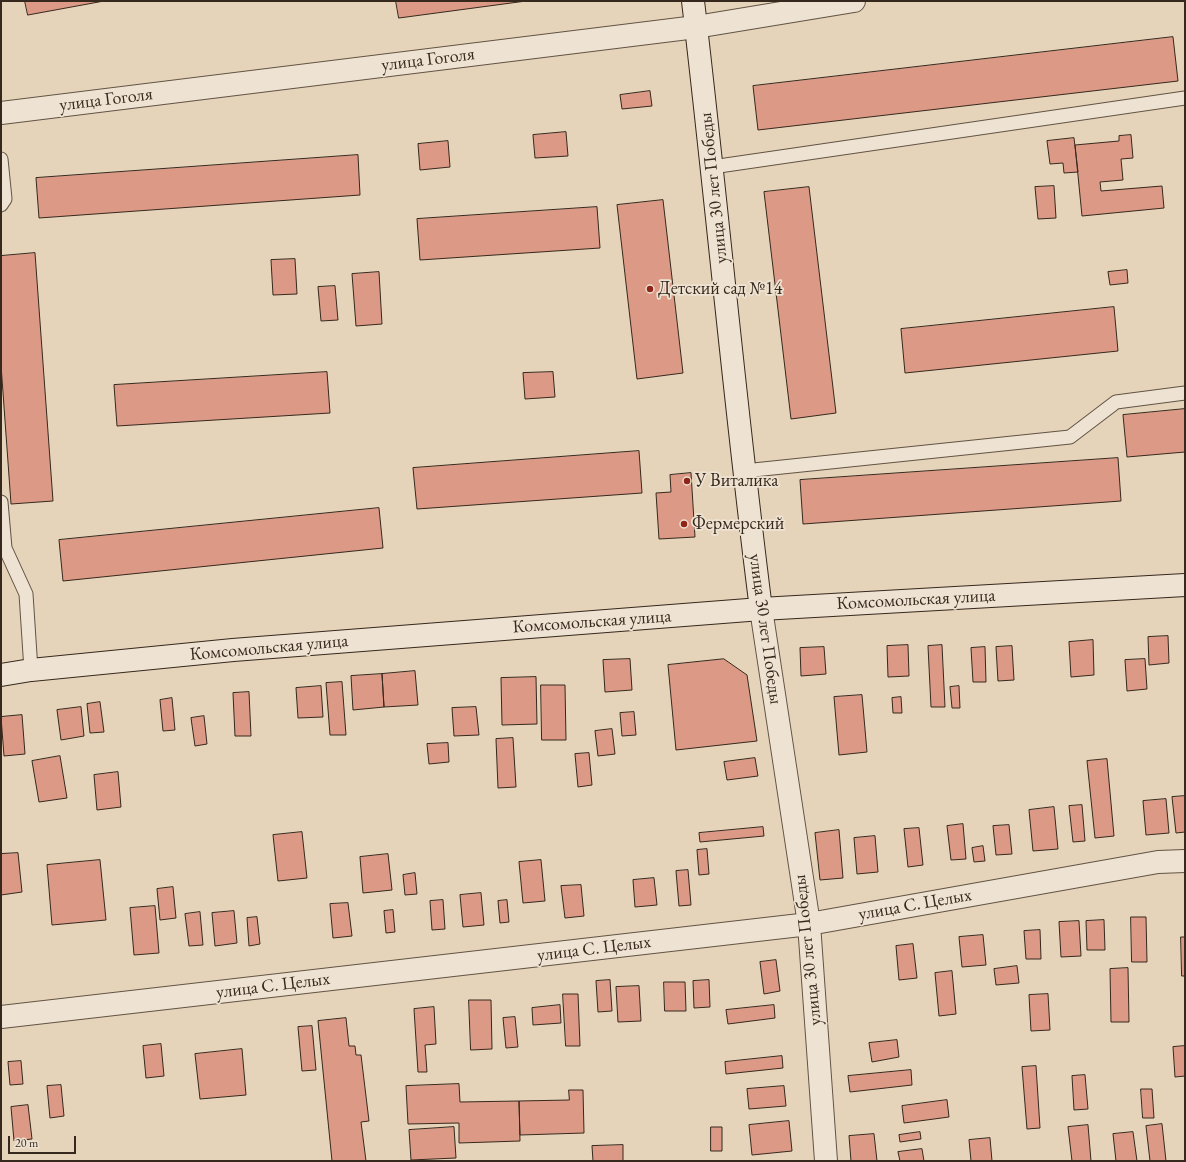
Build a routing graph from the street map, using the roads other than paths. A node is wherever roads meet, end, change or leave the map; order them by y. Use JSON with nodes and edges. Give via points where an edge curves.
{"nodes":[{"id":1,"x":693,"y":1,"type":"edge"},
{"id":2,"x":854,"y":1,"type":"edge"},
{"id":3,"x":807,"y":5,"type":"edge"},
{"id":4,"x":696,"y":27,"type":"junction"},
{"id":5,"x":1185,"y":98,"type":"edge"},
{"id":6,"x":1,"y":113,"type":"edge"},
{"id":7,"x":1,"y":160,"type":"edge"},
{"id":8,"x":712,"y":168,"type":"junction"},
{"id":9,"x":1,"y":205,"type":"edge"},
{"id":10,"x":1185,"y":393,"type":"edge"},
{"id":11,"x":744,"y":471,"type":"junction"},
{"id":12,"x":1,"y":502,"type":"edge"},
{"id":13,"x":1185,"y":585,"type":"edge"},
{"id":14,"x":761,"y":609,"type":"junction"},
{"id":15,"x":31,"y":670,"type":"junction"},
{"id":16,"x":1,"y":675,"type":"edge"},
{"id":17,"x":1185,"y":861,"type":"edge"},
{"id":18,"x":809,"y":924,"type":"junction"},
{"id":19,"x":1,"y":1017,"type":"edge"},
{"id":20,"x":826,"y":1161,"type":"edge"}],
"edges":[{"from":1,"to":4,"type":"street","name":"улица 30 лет Победы"},
{"from":2,"to":3,"type":"street","name":"улица Гоголя"},
{"from":3,"to":4,"type":"street","name":"улица Гоголя"},
{"from":4,"to":6,"type":"street","name":"улица Гоголя"},
{"from":4,"to":8,"type":"street","name":"улица 30 лет Победы"},
{"from":5,"to":8,"type":"lane"},
{"from":7,"to":9,"type":"lane","via":[[5,199]]},
{"from":8,"to":11,"type":"street","name":"улица 30 лет Победы"},
{"from":10,"to":11,"type":"lane","via":[[1116,402],[1070,438]]},
{"from":11,"to":14,"type":"street","name":"улица 30 лет Победы"},
{"from":12,"to":15,"type":"lane","via":[[5,548],[26,594]]},
{"from":13,"to":14,"type":"street","name":"Комсомольская улица"},
{"from":14,"to":15,"type":"street","name":"Комсомольская улица","via":[[241,650]]},
{"from":14,"to":18,"type":"street","name":"улица 30 лет Победы"},
{"from":15,"to":16,"type":"street","name":"Комсомольская улица"},
{"from":17,"to":18,"type":"street","name":"улица С. Целых","via":[[1158,862]]},
{"from":18,"to":19,"type":"street","name":"улица С. Целых"},
{"from":18,"to":20,"type":"street","name":"улица 30 лет Победы"}]}
